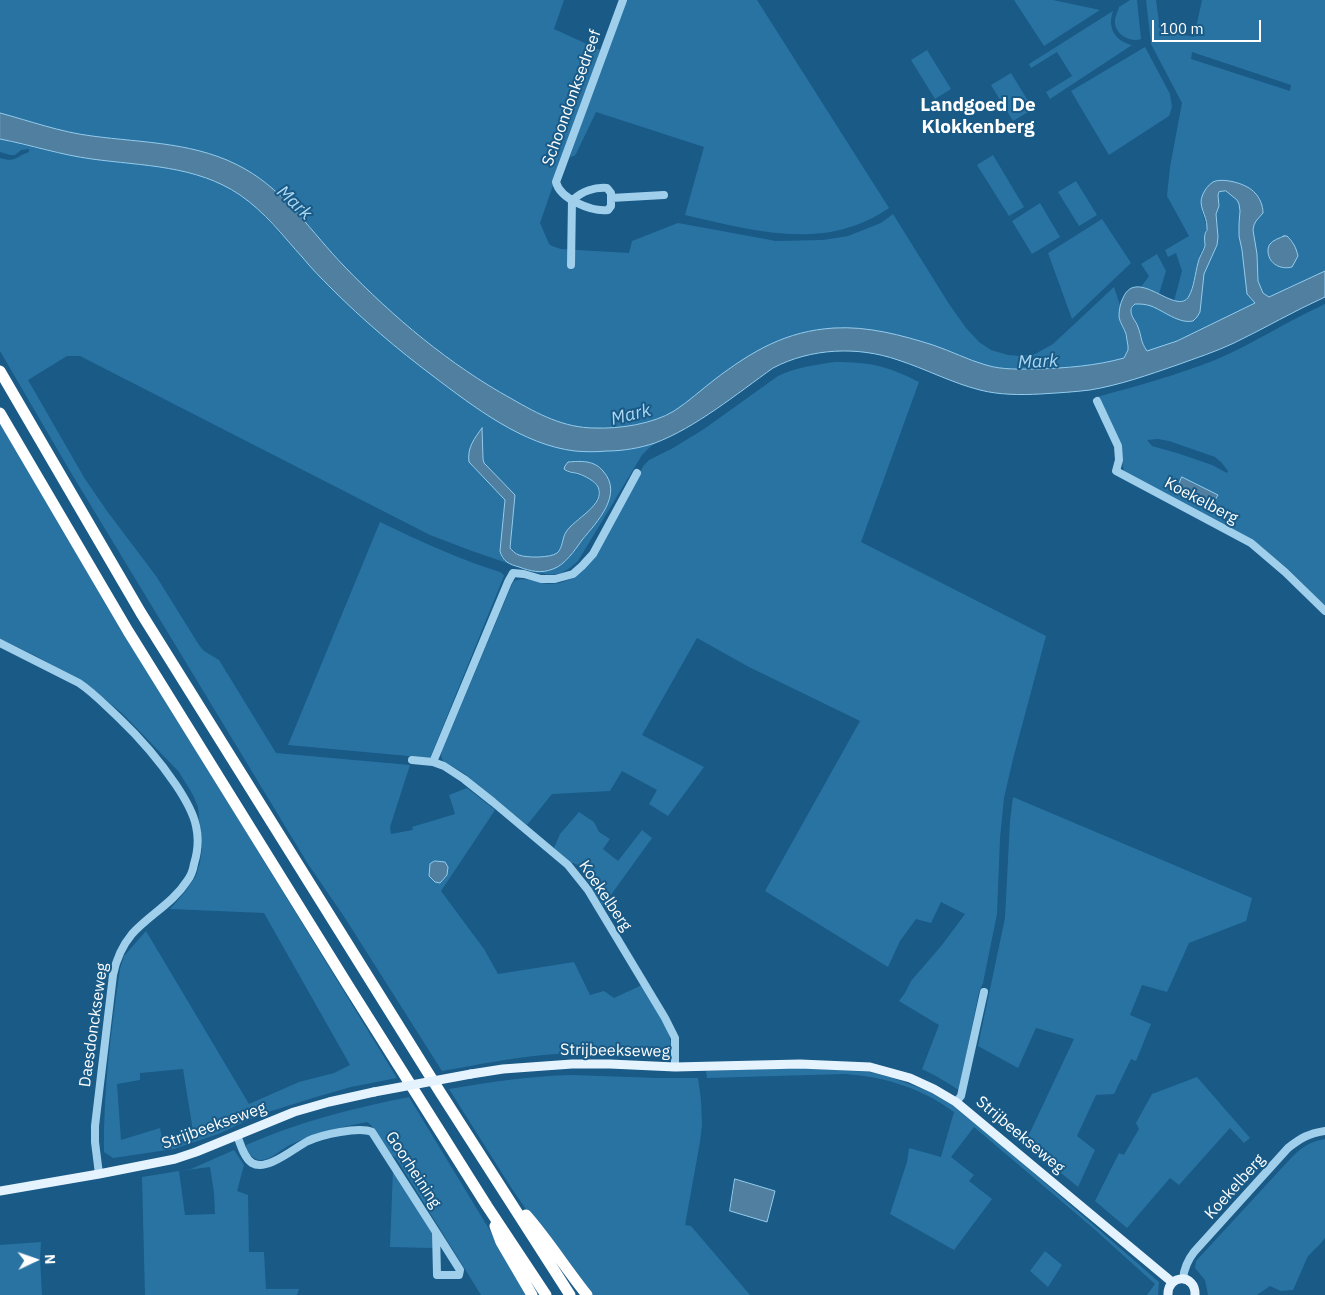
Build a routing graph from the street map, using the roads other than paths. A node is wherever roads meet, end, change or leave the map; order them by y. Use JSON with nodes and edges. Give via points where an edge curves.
{"nodes":[{"id":1,"x":623,"y":0,"type":"edge"},
{"id":2,"x":664,"y":195,"type":"dead end"},
{"id":3,"x":611,"y":198,"type":"junction"},
{"id":4,"x":572,"y":200,"type":"junction"},
{"id":5,"x":571,"y":266,"type":"dead end"},
{"id":6,"x":0,"y":371,"type":"edge"},
{"id":7,"x":1097,"y":402,"type":"dead end"},
{"id":8,"x":0,"y":413,"type":"edge"},
{"id":9,"x":637,"y":473,"type":"dead end"},
{"id":10,"x":1325,"y":611,"type":"edge"},
{"id":11,"x":0,"y":643,"type":"edge"},
{"id":12,"x":412,"y":760,"type":"dead end"},
{"id":13,"x":433,"y":762,"type":"junction"},
{"id":14,"x":984,"y":992,"type":"dead end"},
{"id":15,"x":675,"y":1067,"type":"junction"},
{"id":16,"x":956,"y":1102,"type":"junction"},
{"id":17,"x":1325,"y":1131,"type":"edge"},
{"id":18,"x":237,"y":1136,"type":"junction"},
{"id":19,"x":99,"y":1174,"type":"junction"},
{"id":20,"x":0,"y":1191,"type":"edge"},
{"id":21,"x":505,"y":1192,"type":"junction"},
{"id":22,"x":487,"y":1206,"type":"junction"},
{"id":23,"x":436,"y":1232,"type":"junction"},
{"id":24,"x":1183,"y":1279,"type":"junction"},
{"id":25,"x":1172,"y":1282,"type":"junction"},
{"id":26,"x":532,"y":1295,"type":"edge"},
{"id":27,"x":546,"y":1295,"type":"edge"},
{"id":28,"x":570,"y":1295,"type":"edge"},
{"id":29,"x":587,"y":1295,"type":"edge"},
{"id":30,"x":1168,"y":1295,"type":"edge"},
{"id":31,"x":1195,"y":1295,"type":"edge"}],
"edges":[{"from":1,"to":4,"type":"street","name":"Schoondonksedreef","via":[[556,182],[559,190]]},
{"from":2,"to":3,"type":"street"},
{"from":3,"to":4,"type":"street","via":[[610,190],[602,187],[591,189]]},
{"from":3,"to":4,"type":"street","name":"Schoondonksedreef","via":[[610,208],[605,210],[592,209]]},
{"from":4,"to":5,"type":"street"},
{"from":6,"to":21,"type":"highway","via":[[141,613]]},
{"from":7,"to":10,"type":"street","name":"Koekelberg","via":[[1118,446],[1116,471],[1251,543]]},
{"from":8,"to":22,"type":"highway","via":[[128,631]]},
{"from":9,"to":13,"type":"street","via":[[593,554],[573,574],[541,579],[513,573]]},
{"from":11,"to":19,"type":"street","name":"Daesdonckseweg","via":[[91,691],[152,752],[181,793],[196,824],[197,854],[187,881],[176,896],[132,934],[116,961],[95,1126]]},
{"from":12,"to":13,"type":"street","name":"Koekelberg"},
{"from":13,"to":15,"type":"street","name":"Koekelberg","via":[[464,779],[493,802],[568,865],[588,890],[666,1018],[674,1038]]},
{"from":14,"to":16,"type":"street","via":[[961,1096]]},
{"from":15,"to":16,"type":"main road","name":"Strijbeekseweg","via":[[800,1064],[870,1067],[910,1078]]},
{"from":15,"to":18,"type":"main road","name":"Strijbeekseweg","bridge":true,"via":[[572,1064],[471,1074],[328,1102],[294,1112]]},
{"from":16,"to":25,"type":"main road","name":"Strijbeekseweg"},
{"from":17,"to":24,"type":"street","name":"Koekelberg","via":[[1300,1139],[1288,1148],[1194,1252],[1187,1262]]},
{"from":18,"to":19,"type":"main road","name":"Strijbeekseweg","via":[[175,1159]]},
{"from":18,"to":23,"type":"street","name":"Goorheining","via":[[252,1163],[264,1165],[309,1141],[347,1131],[372,1132]]},
{"from":19,"to":20,"type":"main road","name":"Strijbeekseweg"},
{"from":21,"to":28,"type":"highway"},
{"from":21,"to":29,"type":"highway","via":[[539,1230]]},
{"from":22,"to":26,"type":"highway","via":[[500,1242]]},
{"from":22,"to":27,"type":"highway"},
{"from":23,"to":23,"type":"street","name":"Goorheining","via":[[437,1274],[459,1275],[460,1270]]},
{"from":24,"to":25,"type":"main road"},
{"from":24,"to":31,"type":"main road","via":[[1192,1283]]},
{"from":25,"to":30,"type":"main road"}]}
